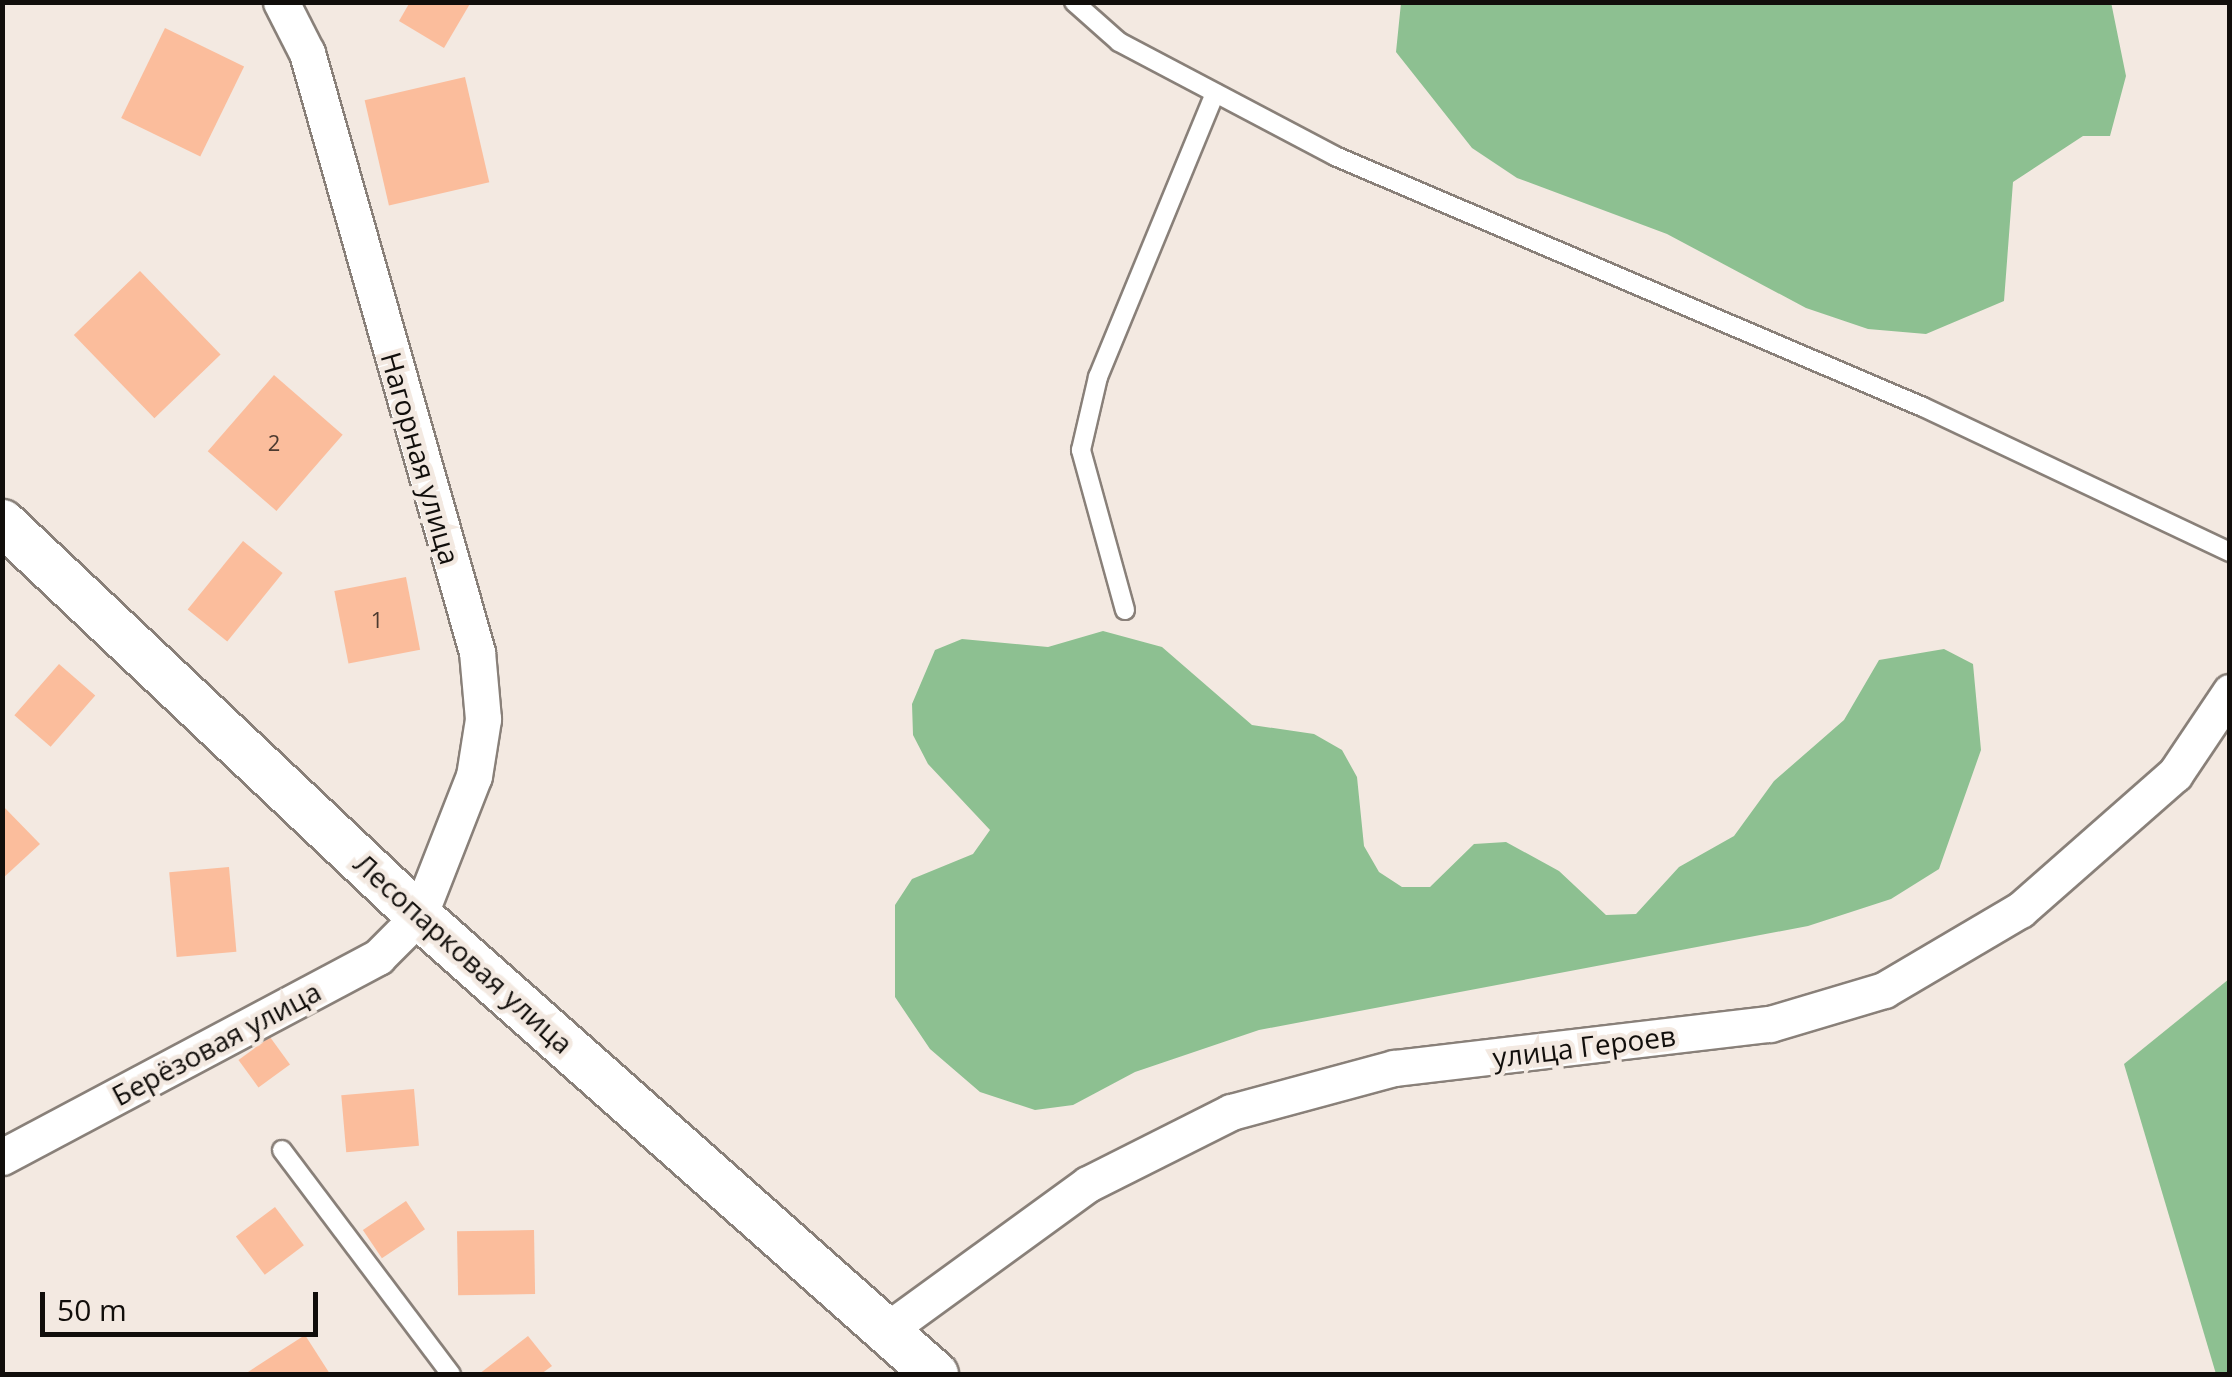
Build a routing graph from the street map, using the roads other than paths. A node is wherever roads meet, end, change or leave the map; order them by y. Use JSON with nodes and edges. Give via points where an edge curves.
{"nodes":[{"id":1,"x":281,"y":2,"type":"edge"},
{"id":2,"x":1074,"y":2,"type":"edge"},
{"id":3,"x":1215,"y":93,"type":"junction"},
{"id":4,"x":2,"y":522,"type":"edge"},
{"id":5,"x":2230,"y":552,"type":"edge"},
{"id":6,"x":1125,"y":610,"type":"dead end"},
{"id":7,"x":2230,"y":692,"type":"edge"},
{"id":8,"x":419,"y":916,"type":"junction"},
{"id":9,"x":282,"y":1150,"type":"dead end"},
{"id":10,"x":2,"y":1157,"type":"edge"},
{"id":11,"x":887,"y":1330,"type":"junction"},
{"id":12,"x":451,"y":1374,"type":"edge"},
{"id":13,"x":935,"y":1374,"type":"edge"}],
"edges":[{"from":1,"to":8,"type":"street","name":"Нагорная улица","via":[[307,53],[477,652],[483,719],[474,776]]},
{"from":2,"to":3,"type":"lane","via":[[1119,42]]},
{"from":3,"to":5,"type":"lane","via":[[1335,156],[1923,407]]},
{"from":3,"to":6,"type":"lane","via":[[1098,376],[1082,450]]},
{"from":4,"to":8,"type":"street","name":"Лесопарковая улица"},
{"from":7,"to":11,"type":"street","name":"улица Героев","via":[[2175,774],[2034,897],[1884,990],[1770,1024],[1394,1068],[1231,1112],[1088,1184]]},
{"from":8,"to":10,"type":"street","name":"Берёзовая улица","via":[[378,957]]},
{"from":8,"to":11,"type":"street","name":"Лесопарковая улица"},
{"from":9,"to":12,"type":"lane"},
{"from":11,"to":13,"type":"street","name":"Лесопарковая улица"}]}
